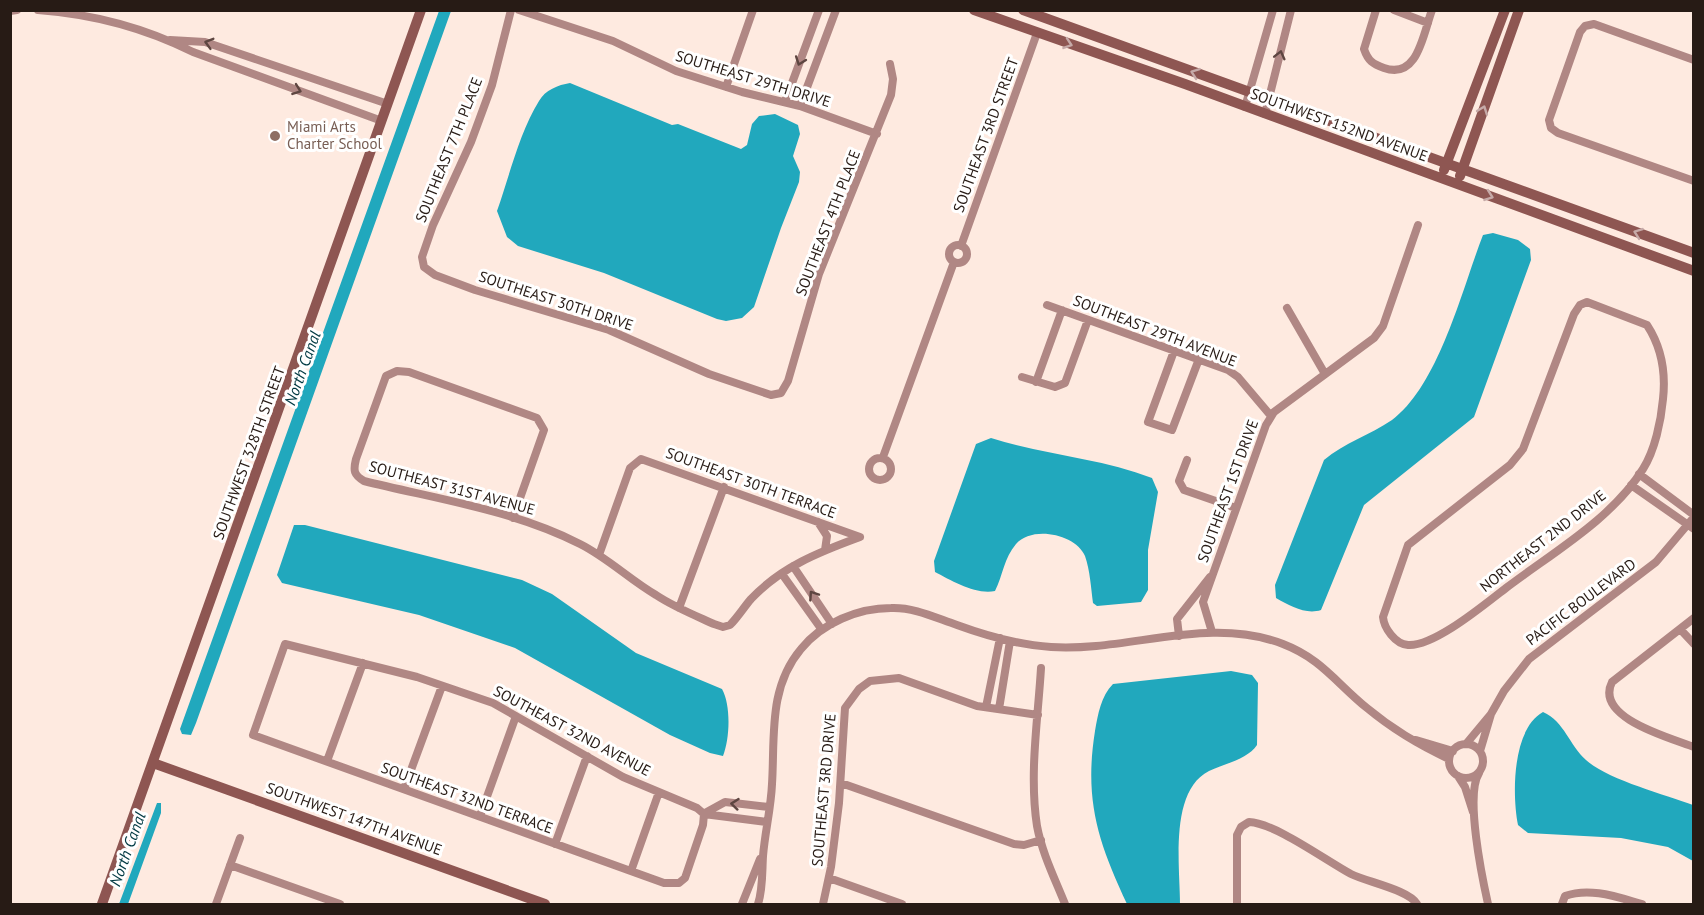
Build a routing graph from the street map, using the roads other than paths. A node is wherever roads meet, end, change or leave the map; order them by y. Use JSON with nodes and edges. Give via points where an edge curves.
{"nodes":[{"id":1,"x":17,"y":10,"type":"edge"},
{"id":2,"x":38,"y":10,"type":"edge"},
{"id":3,"x":421,"y":10,"type":"edge"},
{"id":4,"x":511,"y":10,"type":"edge"},
{"id":5,"x":519,"y":10,"type":"edge"},
{"id":6,"x":753,"y":10,"type":"edge"},
{"id":7,"x":819,"y":10,"type":"edge"},
{"id":8,"x":836,"y":10,"type":"edge"},
{"id":9,"x":974,"y":10,"type":"edge"},
{"id":10,"x":1023,"y":10,"type":"edge"},
{"id":11,"x":1273,"y":10,"type":"edge"},
{"id":12,"x":1291,"y":10,"type":"edge"},
{"id":13,"x":1376,"y":10,"type":"edge"},
{"id":14,"x":1394,"y":10,"type":"edge"},
{"id":15,"x":1432,"y":10,"type":"edge"},
{"id":16,"x":1505,"y":10,"type":"edge"},
{"id":17,"x":1519,"y":10,"type":"edge"},
{"id":18,"x":10,"y":11,"type":"edge"},
{"id":19,"x":1428,"y":23,"type":"junction"},
{"id":20,"x":813,"y":26,"type":"junction"},
{"id":21,"x":828,"y":31,"type":"junction"},
{"id":22,"x":1037,"y":33,"type":"junction"},
{"id":23,"x":169,"y":40,"type":"junction"},
{"id":24,"x":1694,"y":60,"type":"edge"},
{"id":25,"x":890,"y":64,"type":"dead end"},
{"id":26,"x":726,"y":87,"type":"junction"},
{"id":27,"x":1250,"y":93,"type":"junction"},
{"id":28,"x":1269,"y":100,"type":"junction"},
{"id":29,"x":785,"y":102,"type":"junction"},
{"id":30,"x":388,"y":104,"type":"junction"},
{"id":31,"x":800,"y":106,"type":"junction"},
{"id":32,"x":1245,"y":107,"type":"junction"},
{"id":33,"x":1265,"y":114,"type":"junction"},
{"id":34,"x":382,"y":121,"type":"junction"},
{"id":35,"x":877,"y":134,"type":"junction"},
{"id":36,"x":1446,"y":164,"type":"junction"},
{"id":37,"x":1462,"y":170,"type":"junction"},
{"id":38,"x":1440,"y":179,"type":"junction"},
{"id":39,"x":1694,"y":181,"type":"edge"},
{"id":40,"x":1457,"y":185,"type":"junction"},
{"id":41,"x":1418,"y":225,"type":"dead end"},
{"id":42,"x":961,"y":246,"type":"junction"},
{"id":43,"x":1694,"y":253,"type":"edge"},
{"id":44,"x":954,"y":262,"type":"junction"},
{"id":45,"x":423,"y":265,"type":"joint"},
{"id":46,"x":1694,"y":271,"type":"edge"},
{"id":47,"x":1047,"y":305,"type":"dead end"},
{"id":48,"x":1287,"y":308,"type":"dead end"},
{"id":49,"x":1062,"y":310,"type":"junction"},
{"id":50,"x":1088,"y":320,"type":"junction"},
{"id":51,"x":1174,"y":351,"type":"junction"},
{"id":52,"x":1198,"y":360,"type":"junction"},
{"id":53,"x":1325,"y":374,"type":"junction"},
{"id":54,"x":1022,"y":377,"type":"dead end"},
{"id":55,"x":1036,"y":382,"type":"junction"},
{"id":56,"x":783,"y":391,"type":"joint"},
{"id":57,"x":1271,"y":416,"type":"junction"},
{"id":58,"x":883,"y":458,"type":"dead end"},
{"id":59,"x":1187,"y":460,"type":"dead end"},
{"id":60,"x":1639,"y":474,"type":"junction"},
{"id":61,"x":1631,"y":485,"type":"junction"},
{"id":62,"x":724,"y":487,"type":"junction"},
{"id":63,"x":1660,"y":490,"type":"junction"},
{"id":64,"x":1652,"y":500,"type":"junction"},
{"id":65,"x":1236,"y":508,"type":"junction"},
{"id":66,"x":1694,"y":516,"type":"edge"},
{"id":67,"x":513,"y":518,"type":"junction"},
{"id":68,"x":817,"y":521,"type":"junction"},
{"id":69,"x":1691,"y":527,"type":"edge"},
{"id":70,"x":825,"y":550,"type":"junction"},
{"id":71,"x":599,"y":555,"type":"junction"},
{"id":72,"x":793,"y":566,"type":"junction"},
{"id":73,"x":782,"y":574,"type":"junction"},
{"id":74,"x":1211,"y":576,"type":"junction"},
{"id":75,"x":1192,"y":597,"type":"junction"},
{"id":76,"x":1203,"y":602,"type":"junction"},
{"id":77,"x":679,"y":608,"type":"junction"},
{"id":78,"x":1694,"y":618,"type":"edge"},
{"id":79,"x":832,"y":624,"type":"junction"},
{"id":80,"x":1680,"y":629,"type":"junction"},
{"id":81,"x":822,"y":630,"type":"junction"},
{"id":82,"x":1212,"y":632,"type":"junction"},
{"id":83,"x":1179,"y":636,"type":"junction"},
{"id":84,"x":1000,"y":638,"type":"junction"},
{"id":85,"x":1010,"y":641,"type":"junction"},
{"id":86,"x":1694,"y":644,"type":"edge"},
{"id":87,"x":363,"y":663,"type":"junction"},
{"id":88,"x":1041,"y":668,"type":"dead end"},
{"id":89,"x":990,"y":685,"type":"junction"},
{"id":90,"x":442,"y":686,"type":"junction"},
{"id":91,"x":1002,"y":687,"type":"junction"},
{"id":92,"x":986,"y":707,"type":"junction"},
{"id":93,"x":999,"y":709,"type":"junction"},
{"id":94,"x":1491,"y":714,"type":"junction"},
{"id":95,"x":1038,"y":715,"type":"junction"},
{"id":96,"x":516,"y":716,"type":"junction"},
{"id":97,"x":254,"y":735,"type":"joint"},
{"id":98,"x":1466,"y":744,"type":"junction"},
{"id":99,"x":1694,"y":747,"type":"edge"},
{"id":100,"x":1480,"y":751,"type":"junction"},
{"id":101,"x":1451,"y":755,"type":"junction"},
{"id":102,"x":587,"y":756,"type":"junction"},
{"id":103,"x":327,"y":761,"type":"junction"},
{"id":104,"x":153,"y":763,"type":"junction"},
{"id":105,"x":1479,"y":772,"type":"junction"},
{"id":106,"x":1458,"y":776,"type":"junction"},
{"id":107,"x":841,"y":783,"type":"junction"},
{"id":108,"x":404,"y":789,"type":"junction"},
{"id":109,"x":659,"y":792,"type":"junction"},
{"id":110,"x":770,"y":807,"type":"junction"},
{"id":111,"x":1474,"y":813,"type":"junction"},
{"id":112,"x":704,"y":814,"type":"junction"},
{"id":113,"x":480,"y":816,"type":"junction"},
{"id":114,"x":768,"y":822,"type":"junction"},
{"id":115,"x":240,"y":838,"type":"dead end"},
{"id":116,"x":1041,"y":840,"type":"junction"},
{"id":117,"x":555,"y":844,"type":"junction"},
{"id":118,"x":763,"y":853,"type":"junction"},
{"id":119,"x":230,"y":865,"type":"junction"},
{"id":120,"x":631,"y":871,"type":"junction"},
{"id":121,"x":829,"y":878,"type":"junction"},
{"id":122,"x":1564,"y":900,"type":"edge"},
{"id":123,"x":1416,"y":903,"type":"edge"},
{"id":124,"x":102,"y":904,"type":"edge"},
{"id":125,"x":216,"y":904,"type":"edge"},
{"id":126,"x":340,"y":904,"type":"edge"},
{"id":127,"x":545,"y":904,"type":"edge"},
{"id":128,"x":742,"y":904,"type":"edge"},
{"id":129,"x":758,"y":904,"type":"edge"},
{"id":130,"x":823,"y":904,"type":"edge"},
{"id":131,"x":902,"y":904,"type":"edge"},
{"id":132,"x":1065,"y":904,"type":"edge"},
{"id":133,"x":1237,"y":904,"type":"edge"},
{"id":134,"x":1488,"y":904,"type":"edge"},
{"id":135,"x":1642,"y":904,"type":"edge"}],
"edges":[{"from":1,"to":18,"type":"street"},
{"from":2,"to":23,"type":"street","via":[[86,16]]},
{"from":3,"to":30,"type":"street","name":"SOUTHWEST 328TH STREET"},
{"from":4,"to":45,"type":"street","name":"SOUTHEAST 7TH PLACE","via":[[492,85],[471,142],[436,216]]},
{"from":5,"to":26,"type":"street","name":"SOUTHEAST 29TH DRIVE","via":[[613,41],[676,70]]},
{"from":6,"to":26,"type":"street"},
{"from":7,"to":20,"type":"street"},
{"from":8,"to":21,"type":"street"},
{"from":9,"to":22,"type":"street","name":"SOUTHWEST 152ND AVENUE"},
{"from":27,"to":10,"type":"street","name":"SOUTHWEST 152ND AVENUE","one_way":true},
{"from":11,"to":27,"type":"street"},
{"from":28,"to":12,"type":"street","one_way":true},
{"from":13,"to":19,"type":"street","via":[[1364,43],[1367,58],[1390,70],[1406,69],[1413,62]]},
{"from":14,"to":19,"type":"street"},
{"from":15,"to":19,"type":"street"},
{"from":16,"to":36,"type":"street"},
{"from":37,"to":17,"type":"street","one_way":true},
{"from":20,"to":21,"type":"street"},
{"from":20,"to":29,"type":"street","one_way":true},
{"from":21,"to":31,"type":"street"},
{"from":22,"to":32,"type":"street","name":"SOUTHWEST 152ND AVENUE","one_way":true},
{"from":22,"to":42,"type":"street","name":"SOUTHEAST 3RD STREET"},
{"from":30,"to":23,"type":"street","one_way":true,"via":[[205,42]]},
{"from":23,"to":34,"type":"street","one_way":true},
{"from":24,"to":39,"type":"street","via":[[1593,24],[1585,26],[1549,120],[1558,133]]},
{"from":25,"to":35,"type":"street","name":"SOUTHEAST 4TH PLACE","via":[[891,95]]},
{"from":26,"to":29,"type":"street","name":"SOUTHEAST 29TH DRIVE"},
{"from":27,"to":28,"type":"street","name":"SOUTHWEST 152ND AVENUE"},
{"from":27,"to":32,"type":"street"},
{"from":28,"to":33,"type":"street"},
{"from":28,"to":36,"type":"street","name":"SOUTHWEST 152ND AVENUE"},
{"from":29,"to":31,"type":"street","name":"SOUTHEAST 29TH DRIVE"},
{"from":30,"to":34,"type":"street","name":"SOUTHWEST 328TH STREET"},
{"from":31,"to":35,"type":"street","name":"SOUTHEAST 29TH DRIVE"},
{"from":32,"to":33,"type":"street","name":"SOUTHWEST 152ND AVENUE"},
{"from":33,"to":38,"type":"street","name":"SOUTHWEST 152ND AVENUE"},
{"from":34,"to":104,"type":"street","name":"SOUTHWEST 328TH STREET"},
{"from":35,"to":56,"type":"street","name":"SOUTHEAST 4TH PLACE","via":[[825,257]]},
{"from":36,"to":37,"type":"street","name":"SOUTHWEST 152ND AVENUE"},
{"from":36,"to":38,"type":"street"},
{"from":37,"to":40,"type":"street"},
{"from":43,"to":37,"type":"street","name":"SOUTHWEST 152ND AVENUE","one_way":true},
{"from":38,"to":40,"type":"street","name":"SOUTHWEST 152ND AVENUE"},
{"from":40,"to":46,"type":"street","name":"SOUTHWEST 152ND AVENUE","one_way":true},
{"from":41,"to":53,"type":"street","name":"SOUTHEAST 1ST DRIVE","via":[[1383,326],[1374,338]]},
{"from":42,"to":44,"type":"street","via":[[950,249]]},
{"from":42,"to":44,"type":"street","via":[[966,249],[966,258]]},
{"from":44,"to":58,"type":"street"},
{"from":45,"to":56,"type":"street","name":"SOUTHEAST 30TH DRIVE","via":[[432,274],[475,290],[609,330],[733,384],[771,395]]},
{"from":47,"to":49,"type":"street","name":"SOUTHEAST 29TH AVENUE"},
{"from":48,"to":53,"type":"street"},
{"from":49,"to":50,"type":"street","name":"SOUTHEAST 29TH AVENUE"},
{"from":49,"to":55,"type":"street"},
{"from":50,"to":51,"type":"street","name":"SOUTHEAST 29TH AVENUE"},
{"from":50,"to":55,"type":"street","via":[[1065,383],[1055,387]]},
{"from":51,"to":52,"type":"street","name":"SOUTHEAST 29TH AVENUE"},
{"from":51,"to":52,"type":"street","via":[[1148,422],[1172,430]]},
{"from":52,"to":57,"type":"street","name":"SOUTHEAST 29TH AVENUE","via":[[1238,377]]},
{"from":53,"to":57,"type":"street","name":"SOUTHEAST 1ST DRIVE"},
{"from":54,"to":55,"type":"street"},
{"from":57,"to":65,"type":"street","name":"SOUTHEAST 1ST DRIVE"},
{"from":59,"to":65,"type":"street","via":[[1179,481],[1184,490]]},
{"from":60,"to":61,"type":"street","name":"NORTHEAST 2ND DRIVE"},
{"from":60,"to":61,"type":"street","name":"NORTHEAST 2ND DRIVE","via":[[1653,446],[1662,412],[1662,358],[1647,325],[1587,302],[1580,305],[1523,448],[1510,465],[1408,545],[1383,617],[1384,626],[1407,645],[1450,630],[1611,507]]},
{"from":60,"to":63,"type":"street"},
{"from":61,"to":64,"type":"street"},
{"from":62,"to":68,"type":"street","name":"SOUTHEAST 30TH TERRACE"},
{"from":62,"to":71,"type":"street","name":"SOUTHEAST 30TH TERRACE","via":[[641,459],[633,464]]},
{"from":62,"to":77,"type":"street"},
{"from":63,"to":64,"type":"street"},
{"from":63,"to":66,"type":"street"},
{"from":64,"to":69,"type":"street"},
{"from":65,"to":74,"type":"street","name":"SOUTHEAST 1ST DRIVE"},
{"from":66,"to":69,"type":"street","name":"PACIFIC BOULEVARD"},
{"from":67,"to":67,"type":"street","name":"SOUTHEAST 31ST AVENUE","via":[[544,430],[542,423],[409,372],[391,372],[386,376],[353,468],[355,475],[364,482]]},
{"from":67,"to":71,"type":"street","name":"SOUTHEAST 31ST AVENUE","via":[[550,530]]},
{"from":68,"to":70,"type":"street","via":[[827,536]]},
{"from":68,"to":70,"type":"street","name":"SOUTHEAST 30TH TERRACE","via":[[860,537]]},
{"from":69,"to":94,"type":"street","name":"PACIFIC BOULEVARD","via":[[1656,562],[1529,659]]},
{"from":70,"to":72,"type":"street"},
{"from":71,"to":77,"type":"street","name":"SOUTHEAST 31ST AVENUE"},
{"from":72,"to":73,"type":"street"},
{"from":79,"to":72,"type":"street","one_way":true},
{"from":73,"to":77,"type":"street","name":"SOUTHEAST 31ST AVENUE","via":[[751,600],[730,625],[723,627]]},
{"from":73,"to":81,"type":"street"},
{"from":74,"to":75,"type":"street","name":"SOUTHEAST 1ST DRIVE"},
{"from":74,"to":76,"type":"street","name":"SOUTHEAST 1ST DRIVE"},
{"from":75,"to":76,"type":"street"},
{"from":75,"to":83,"type":"street","name":"SOUTHEAST 1ST DRIVE","via":[[1177,619]]},
{"from":76,"to":82,"type":"street"},
{"from":78,"to":80,"type":"street"},
{"from":79,"to":81,"type":"street"},
{"from":79,"to":84,"type":"street","via":[[871,609],[893,607]]},
{"from":80,"to":86,"type":"street"},
{"from":80,"to":99,"type":"street","via":[[1612,682],[1609,695],[1627,720]]},
{"from":81,"to":110,"type":"street","via":[[800,649],[779,690],[774,711]]},
{"from":82,"to":83,"type":"street"},
{"from":82,"to":101,"type":"street","via":[[1265,638],[1301,652],[1336,676],[1367,708],[1414,739]]},
{"from":83,"to":85,"type":"street","via":[[1085,647]]},
{"from":84,"to":85,"type":"street"},
{"from":84,"to":89,"type":"street"},
{"from":85,"to":91,"type":"street"},
{"from":87,"to":90,"type":"street","name":"SOUTHEAST 32ND AVENUE"},
{"from":87,"to":97,"type":"street","name":"SOUTHEAST 32ND AVENUE","via":[[285,644]]},
{"from":87,"to":103,"type":"street"},
{"from":88,"to":95,"type":"street"},
{"from":89,"to":91,"type":"street"},
{"from":89,"to":92,"type":"street"},
{"from":90,"to":96,"type":"street","name":"SOUTHEAST 32ND AVENUE","via":[[493,703]]},
{"from":90,"to":108,"type":"street"},
{"from":91,"to":93,"type":"street"},
{"from":92,"to":93,"type":"street","name":"SOUTHEAST 3RD DRIVE"},
{"from":92,"to":107,"type":"street","name":"SOUTHEAST 3RD DRIVE","via":[[899,678],[870,681],[845,708]]},
{"from":93,"to":95,"type":"street","name":"SOUTHEAST 3RD DRIVE"},
{"from":94,"to":98,"type":"street","name":"PACIFIC BOULEVARD"},
{"from":94,"to":100,"type":"street","name":"PACIFIC BOULEVARD"},
{"from":95,"to":116,"type":"street","via":[[1035,798]]},
{"from":96,"to":102,"type":"street","name":"SOUTHEAST 32ND AVENUE"},
{"from":96,"to":113,"type":"street"},
{"from":97,"to":103,"type":"street","name":"SOUTHEAST 32ND TERRACE"},
{"from":98,"to":100,"type":"street"},
{"from":98,"to":101,"type":"street"},
{"from":100,"to":105,"type":"street","via":[[1483,762]]},
{"from":101,"to":106,"type":"street","via":[[1451,769]]},
{"from":102,"to":109,"type":"street","name":"SOUTHEAST 32ND AVENUE"},
{"from":102,"to":117,"type":"street"},
{"from":103,"to":108,"type":"street","name":"SOUTHEAST 32ND TERRACE"},
{"from":104,"to":124,"type":"street","name":"SOUTHWEST 328TH STREET"},
{"from":104,"to":127,"type":"street","name":"SOUTHWEST 147TH AVENUE"},
{"from":105,"to":106,"type":"street","via":[[1469,778]]},
{"from":105,"to":111,"type":"street","via":[[1474,782]]},
{"from":106,"to":111,"type":"street"},
{"from":107,"to":116,"type":"street","via":[[1014,844]]},
{"from":107,"to":121,"type":"street","name":"SOUTHEAST 3RD DRIVE"},
{"from":108,"to":113,"type":"street","name":"SOUTHEAST 32ND TERRACE"},
{"from":109,"to":112,"type":"street","name":"SOUTHEAST 32ND AVENUE"},
{"from":109,"to":120,"type":"street"},
{"from":110,"to":112,"type":"street","one_way":true,"via":[[725,802]]},
{"from":110,"to":114,"type":"street"},
{"from":111,"to":134,"type":"street"},
{"from":112,"to":114,"type":"street","name":"SOUTHEAST 32ND AVENUE"},
{"from":112,"to":120,"type":"street","name":"SOUTHEAST 32ND TERRACE","via":[[685,878],[673,884]]},
{"from":113,"to":117,"type":"street","name":"SOUTHEAST 32ND TERRACE"},
{"from":114,"to":118,"type":"street"},
{"from":115,"to":119,"type":"street"},
{"from":116,"to":132,"type":"street"},
{"from":117,"to":120,"type":"street","name":"SOUTHEAST 32ND TERRACE"},
{"from":118,"to":128,"type":"street"},
{"from":118,"to":129,"type":"street"},
{"from":119,"to":125,"type":"street"},
{"from":119,"to":126,"type":"street"},
{"from":121,"to":130,"type":"street","name":"SOUTHEAST 3RD DRIVE"},
{"from":121,"to":131,"type":"street"},
{"from":122,"to":135,"type":"street","via":[[1580,891]]},
{"from":123,"to":133,"type":"street","via":[[1352,874],[1268,826],[1249,822],[1241,826],[1237,835]]}]}
